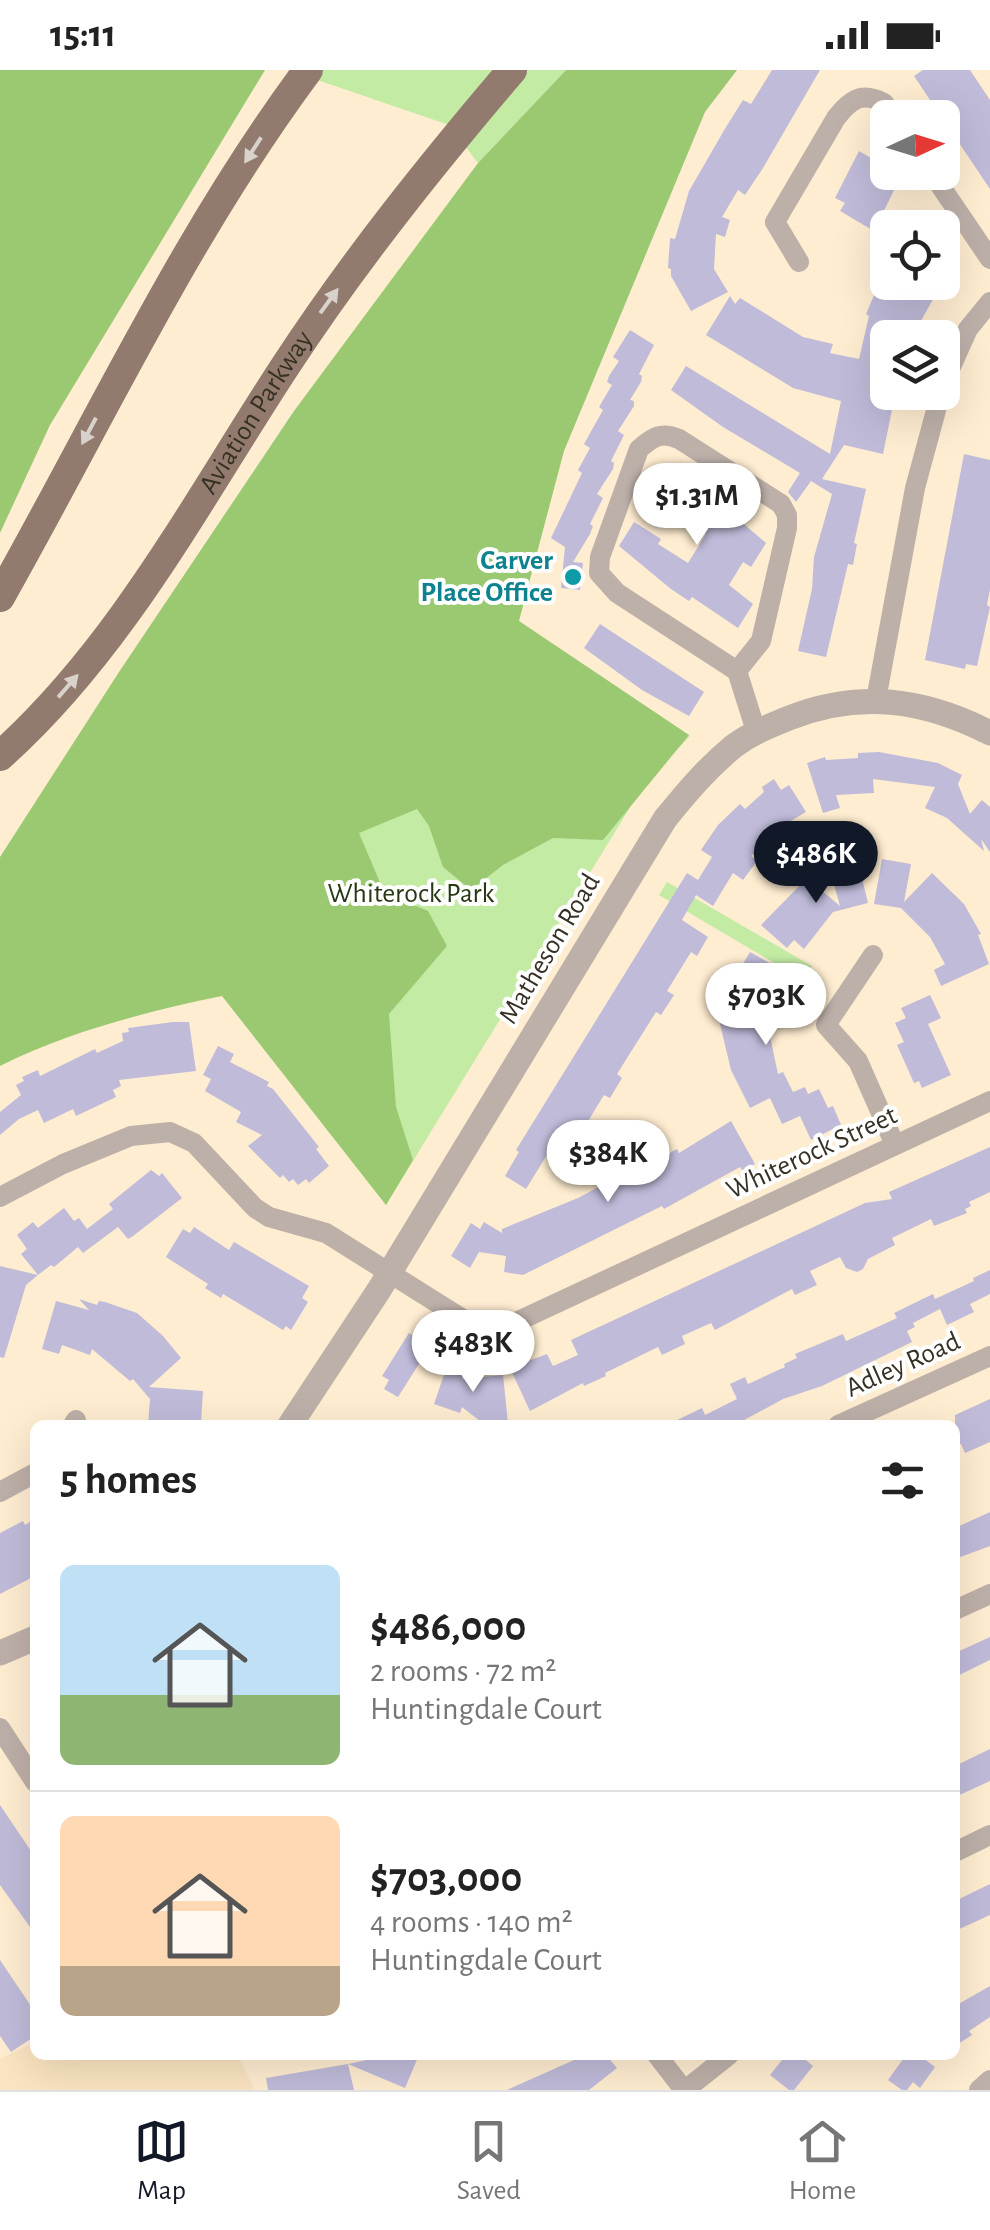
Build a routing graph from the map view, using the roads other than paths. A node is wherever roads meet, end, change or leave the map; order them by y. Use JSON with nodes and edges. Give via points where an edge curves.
{"nodes":[{"id":1,"x":308,"y":70,"type":"edge"},
{"id":2,"x":512,"y":70,"type":"edge"},
{"id":3,"x":874,"y":100,"type":"edge"},
{"id":4,"x":943,"y":190,"type":"edge"},
{"id":5,"x":990,"y":260,"type":"edge"},
{"id":6,"x":799,"y":262,"type":"dead end"},
{"id":7,"x":990,"y":302,"type":"edge"},
{"id":8,"x":960,"y":347,"type":"edge"},
{"id":9,"x":936,"y":410,"type":"edge"},
{"id":10,"x":0,"y":598,"type":"edge"},
{"id":11,"x":737,"y":670,"type":"junction"},
{"id":12,"x":876,"y":700,"type":"junction"},
{"id":13,"x":756,"y":732,"type":"junction"},
{"id":14,"x":990,"y":733,"type":"edge"},
{"id":15,"x":0,"y":756,"type":"edge"},
{"id":16,"x":873,"y":955,"type":"dead end"},
{"id":17,"x":990,"y":1101,"type":"edge"},
{"id":18,"x":895,"y":1145,"type":"junction"},
{"id":19,"x":0,"y":1197,"type":"edge"},
{"id":20,"x":388,"y":1273,"type":"junction"},
{"id":21,"x":990,"y":1356,"type":"edge"},
{"id":22,"x":293,"y":1420,"type":"edge"},
{"id":23,"x":849,"y":1420,"type":"edge"},
{"id":24,"x":30,"y":1475,"type":"edge"},
{"id":25,"x":0,"y":1492,"type":"edge"},
{"id":26,"x":990,"y":1594,"type":"edge"},
{"id":27,"x":960,"y":1608,"type":"edge"},
{"id":28,"x":30,"y":1640,"type":"edge"},
{"id":29,"x":0,"y":1653,"type":"edge"},
{"id":30,"x":0,"y":1728,"type":"edge"},
{"id":31,"x":30,"y":1774,"type":"edge"},
{"id":32,"x":990,"y":1834,"type":"edge"},
{"id":33,"x":960,"y":1849,"type":"edge"},
{"id":34,"x":661,"y":2060,"type":"edge"},
{"id":35,"x":723,"y":2060,"type":"edge"},
{"id":36,"x":990,"y":2080,"type":"edge"},
{"id":37,"x":684,"y":2090,"type":"edge"},
{"id":38,"x":979,"y":2090,"type":"edge"}],
"edges":[{"from":1,"to":10,"type":"main road","one_way":true,"via":[[200,233]]},
{"from":15,"to":2,"type":"main road","name":"Aviation Parkway","one_way":true,"via":[[108,636],[321,312]]},
{"from":3,"to":6,"type":"street","via":[[860,96],[848,102],[775,222]]},
{"from":4,"to":5,"type":"street"},
{"from":7,"to":8,"type":"street"},
{"from":9,"to":12,"type":"street","via":[[915,488]]},
{"from":11,"to":11,"type":"street","via":[[762,641],[787,516],[781,504],[679,439],[652,438],[639,449],[599,573],[617,593]]},
{"from":11,"to":13,"type":"street"},
{"from":12,"to":13,"type":"street","name":"Matheson Road","via":[[837,703]]},
{"from":12,"to":14,"type":"street","name":"Matheson Road","via":[[936,712]]},
{"from":13,"to":20,"type":"street","name":"Matheson Road","via":[[701,774],[666,819]]},
{"from":16,"to":18,"type":"street","via":[[826,1025],[858,1061]]},
{"from":17,"to":18,"type":"street","name":"Whiterock Street"},
{"from":18,"to":20,"type":"street","name":"Whiterock Street","via":[[512,1324],[488,1328],[466,1321]]},
{"from":19,"to":20,"type":"street","name":"Whiterock Street","via":[[131,1136],[170,1132],[194,1143],[268,1216],[317,1228]]},
{"from":20,"to":22,"type":"street","name":"Matheson Road"},
{"from":21,"to":23,"type":"street","name":"Adley Road"},
{"from":24,"to":25,"type":"street"},
{"from":26,"to":27,"type":"street"},
{"from":28,"to":29,"type":"street"},
{"from":30,"to":31,"type":"street"},
{"from":32,"to":33,"type":"street"},
{"from":34,"to":37,"type":"street"},
{"from":35,"to":37,"type":"street"},
{"from":36,"to":38,"type":"street"}]}
